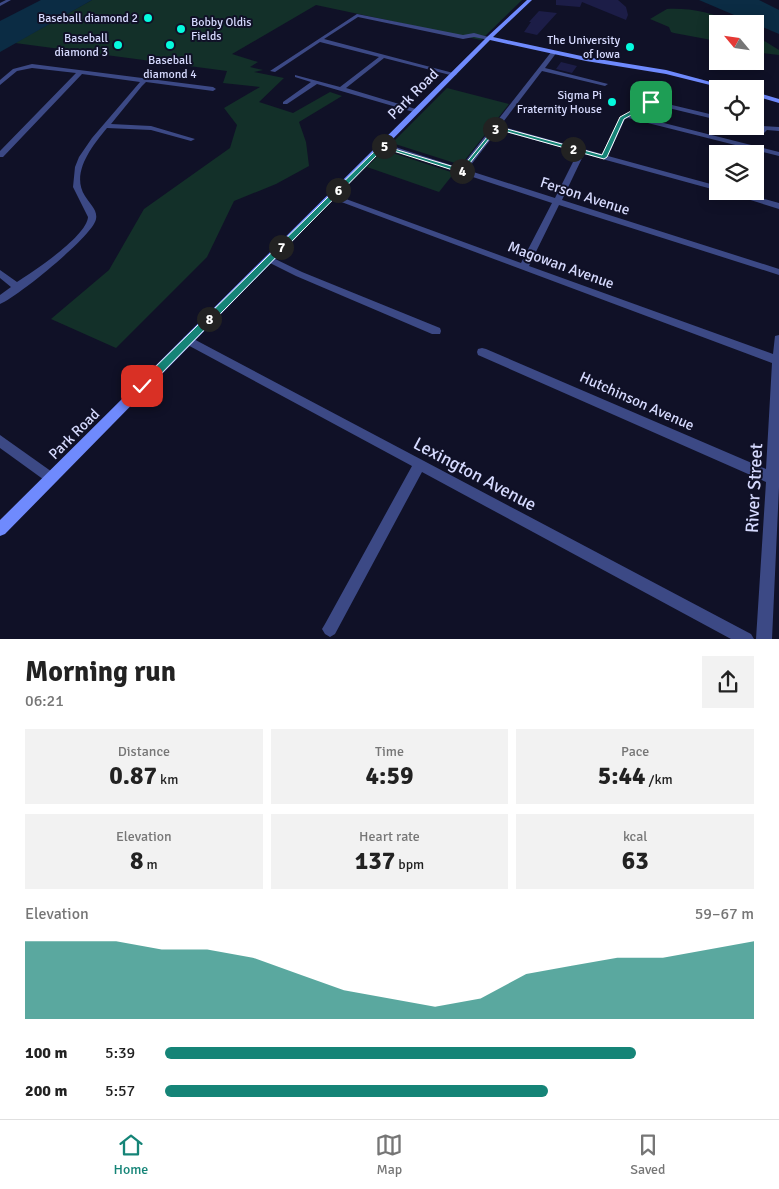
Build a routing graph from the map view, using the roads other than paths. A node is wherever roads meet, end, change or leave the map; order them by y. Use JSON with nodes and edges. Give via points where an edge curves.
{"nodes":[{"id":1,"x":9,"y":0,"type":"edge"},
{"id":2,"x":530,"y":0,"type":"edge"},
{"id":3,"x":0,"y":5,"type":"edge"},
{"id":4,"x":489,"y":38,"type":"junction"},
{"id":5,"x":320,"y":40,"type":"junction"},
{"id":6,"x":554,"y":52,"type":"junction"},
{"id":7,"x":383,"y":56,"type":"junction"},
{"id":8,"x":541,"y":69,"type":"junction"},
{"id":9,"x":273,"y":71,"type":"dead end"},
{"id":10,"x":81,"y":72,"type":"junction"},
{"id":11,"x":454,"y":74,"type":"junction"},
{"id":12,"x":297,"y":76,"type":"dead end"},
{"id":13,"x":144,"y":81,"type":"junction"},
{"id":14,"x":314,"y":82,"type":"junction"},
{"id":15,"x":0,"y":83,"type":"edge"},
{"id":16,"x":709,"y":83,"type":"edge"},
{"id":17,"x":605,"y":84,"type":"dead end"},
{"id":18,"x":341,"y":89,"type":"junction"},
{"id":19,"x":213,"y":90,"type":"dead end"},
{"id":20,"x":764,"y":96,"type":"edge"},
{"id":21,"x":779,"y":100,"type":"edge"},
{"id":22,"x":285,"y":103,"type":"dead end"},
{"id":23,"x":417,"y":111,"type":"junction"},
{"id":24,"x":625,"y":115,"type":"junction"},
{"id":25,"x":709,"y":116,"type":"edge"},
{"id":26,"x":106,"y":126,"type":"junction"},
{"id":27,"x":496,"y":127,"type":"junction"},
{"id":28,"x":764,"y":128,"type":"edge"},
{"id":29,"x":779,"y":129,"type":"edge"},
{"id":30,"x":191,"y":139,"type":"dead end"},
{"id":31,"x":744,"y":145,"type":"edge"},
{"id":32,"x":383,"y":146,"type":"junction"},
{"id":33,"x":764,"y":150,"type":"edge"},
{"id":34,"x":582,"y":151,"type":"junction"},
{"id":35,"x":779,"y":154,"type":"edge"},
{"id":36,"x":0,"y":155,"type":"edge"},
{"id":37,"x":604,"y":157,"type":"junction"},
{"id":38,"x":462,"y":171,"type":"junction"},
{"id":39,"x":709,"y":186,"type":"edge"},
{"id":40,"x":332,"y":197,"type":"junction"},
{"id":41,"x":758,"y":200,"type":"edge"},
{"id":42,"x":557,"y":201,"type":"junction"},
{"id":43,"x":779,"y":206,"type":"edge"},
{"id":44,"x":269,"y":259,"type":"junction"},
{"id":45,"x":524,"y":267,"type":"junction"},
{"id":46,"x":779,"y":272,"type":"edge"},
{"id":47,"x":0,"y":273,"type":"edge"},
{"id":48,"x":17,"y":287,"type":"junction"},
{"id":49,"x":0,"y":300,"type":"edge"},
{"id":50,"x":436,"y":331,"type":"dead end"},
{"id":51,"x":779,"y":339,"type":"edge"},
{"id":52,"x":188,"y":340,"type":"junction"},
{"id":53,"x":482,"y":352,"type":"dead end"},
{"id":54,"x":778,"y":360,"type":"edge"},
{"id":55,"x":0,"y":441,"type":"edge"},
{"id":56,"x":420,"y":464,"type":"junction"},
{"id":57,"x":51,"y":478,"type":"junction"},
{"id":58,"x":775,"y":480,"type":"edge"},
{"id":59,"x":0,"y":528,"type":"edge"},
{"id":60,"x":330,"y":629,"type":"dead end"},
{"id":61,"x":746,"y":639,"type":"edge"},
{"id":62,"x":764,"y":639,"type":"edge"}],
"edges":[{"from":1,"to":3,"type":"street"},
{"from":2,"to":4,"type":"street","name":"Park Road"},
{"from":4,"to":5,"type":"street","via":[[463,37],[354,16]]},
{"from":4,"to":6,"type":"street"},
{"from":4,"to":11,"type":"street","name":"Park Road"},
{"from":5,"to":7,"type":"street"},
{"from":5,"to":9,"type":"street"},
{"from":6,"to":8,"type":"street"},
{"from":6,"to":16,"type":"street"},
{"from":7,"to":11,"type":"street"},
{"from":7,"to":18,"type":"street"},
{"from":8,"to":17,"type":"street"},
{"from":8,"to":27,"type":"street"},
{"from":10,"to":13,"type":"street"},
{"from":10,"to":15,"type":"street","via":[[28,66],[15,70]]},
{"from":10,"to":36,"type":"street"},
{"from":11,"to":23,"type":"street","name":"Park Road"},
{"from":12,"to":14,"type":"street"},
{"from":13,"to":19,"type":"street"},
{"from":13,"to":26,"type":"street"},
{"from":14,"to":18,"type":"street"},
{"from":14,"to":22,"type":"street"},
{"from":18,"to":23,"type":"street"},
{"from":20,"to":21,"type":"street"},
{"from":23,"to":32,"type":"street","name":"Park Road"},
{"from":24,"to":25,"type":"street","via":[[651,102]]},
{"from":24,"to":31,"type":"street"},
{"from":24,"to":37,"type":"street"},
{"from":26,"to":30,"type":"street","via":[[151,128]]},
{"from":26,"to":48,"type":"street","via":[[87,151],[78,172],[78,191],[92,215],[89,226],[77,241]]},
{"from":27,"to":34,"type":"street"},
{"from":27,"to":38,"type":"street"},
{"from":28,"to":29,"type":"street"},
{"from":32,"to":38,"type":"street","name":"Ferson Avenue"},
{"from":32,"to":40,"type":"street","name":"Park Road"},
{"from":33,"to":35,"type":"street"},
{"from":34,"to":37,"type":"street"},
{"from":34,"to":42,"type":"street"},
{"from":37,"to":39,"type":"street"},
{"from":38,"to":42,"type":"street","name":"Ferson Avenue"},
{"from":40,"to":44,"type":"street","name":"Park Road"},
{"from":40,"to":45,"type":"street","name":"Magowan Avenue"},
{"from":41,"to":43,"type":"street"},
{"from":42,"to":45,"type":"street"},
{"from":42,"to":46,"type":"street","name":"Ferson Avenue"},
{"from":44,"to":50,"type":"street"},
{"from":44,"to":52,"type":"street","name":"Park Road"},
{"from":45,"to":54,"type":"street","name":"Magowan Avenue"},
{"from":47,"to":48,"type":"street"},
{"from":48,"to":49,"type":"street"},
{"from":51,"to":54,"type":"street","name":"River Street"},
{"from":52,"to":56,"type":"street","name":"Lexington Avenue"},
{"from":52,"to":57,"type":"street","name":"Park Road"},
{"from":53,"to":58,"type":"street","name":"Hutchinson Avenue"},
{"from":54,"to":58,"type":"street","name":"River Street"},
{"from":55,"to":57,"type":"street"},
{"from":56,"to":60,"type":"street"},
{"from":56,"to":61,"type":"street","name":"Lexington Avenue"},
{"from":57,"to":59,"type":"street","name":"Park Road"},
{"from":58,"to":62,"type":"street","name":"River Street"}]}
